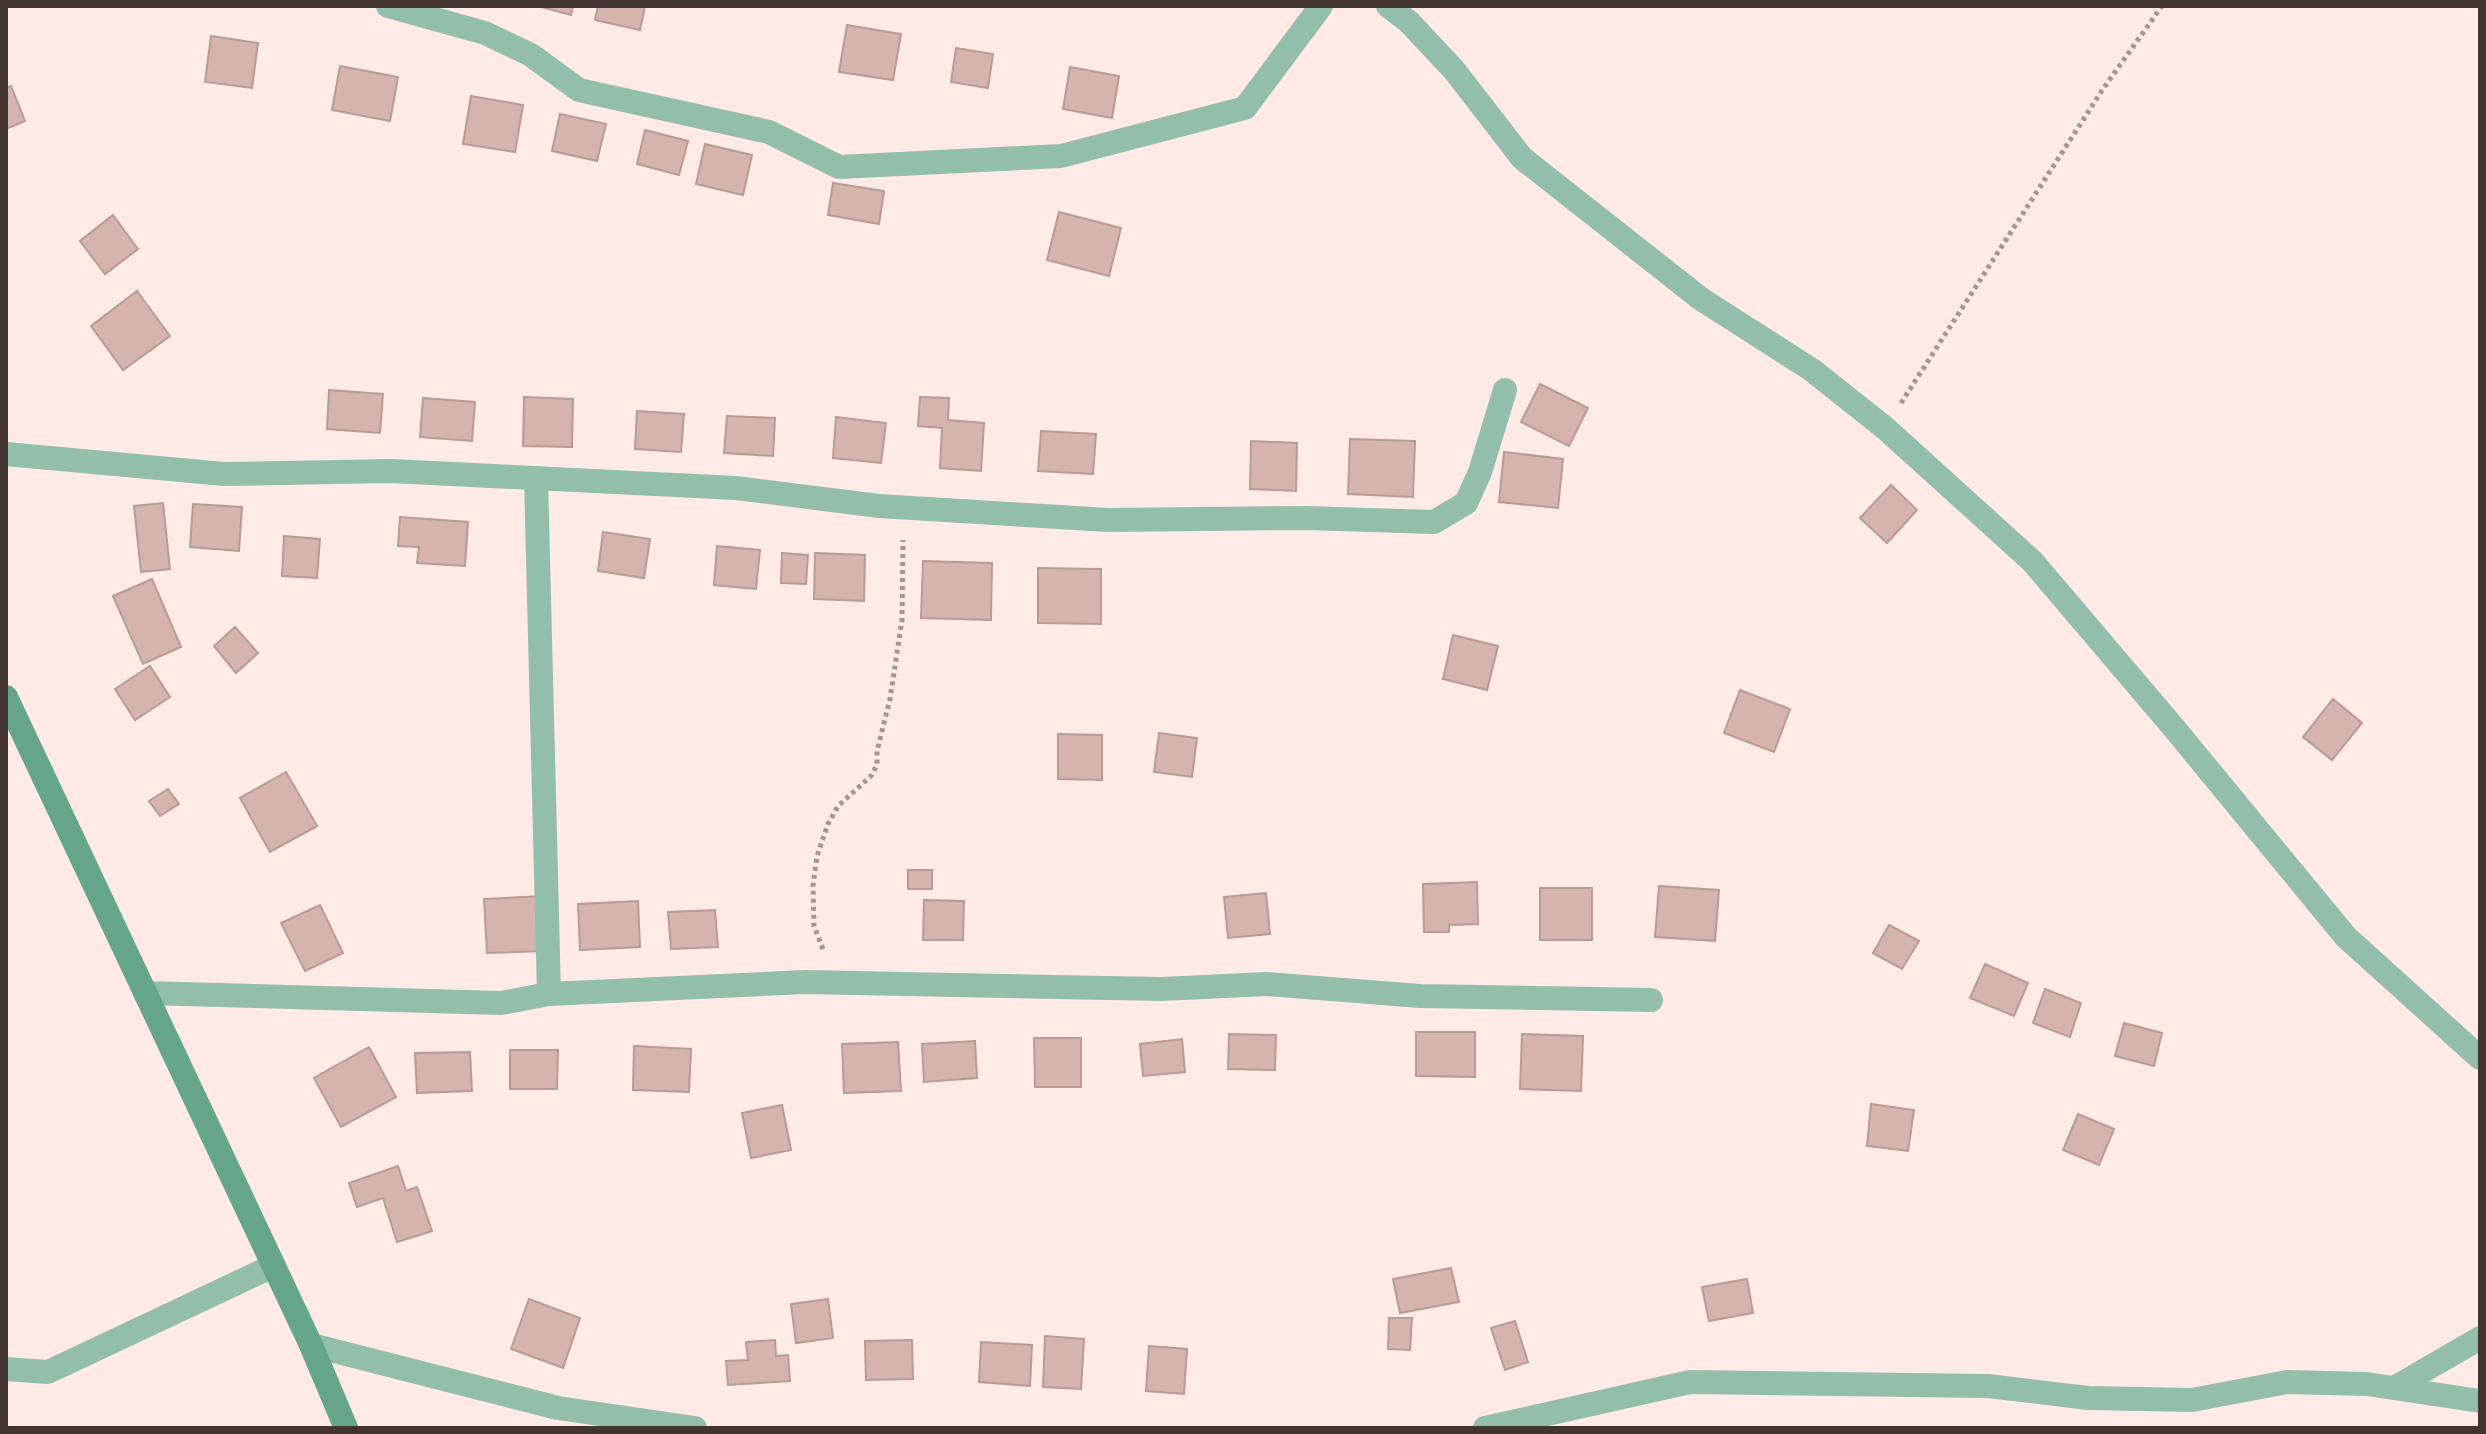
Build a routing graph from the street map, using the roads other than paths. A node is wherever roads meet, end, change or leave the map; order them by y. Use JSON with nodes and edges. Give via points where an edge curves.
{"nodes":[{"id":1,"x":388,"y":6,"type":"edge"},
{"id":2,"x":1321,"y":6,"type":"edge"},
{"id":3,"x":1388,"y":6,"type":"edge"},
{"id":4,"x":1505,"y":390,"type":"dead end"},
{"id":5,"x":6,"y":454,"type":"edge"},
{"id":6,"x":536,"y":478,"type":"junction"},
{"id":7,"x":6,"y":697,"type":"edge"},
{"id":8,"x":145,"y":993,"type":"junction"},
{"id":9,"x":549,"y":994,"type":"junction"},
{"id":10,"x":1651,"y":1000,"type":"dead end"},
{"id":11,"x":2480,"y":1058,"type":"edge"},
{"id":12,"x":273,"y":1266,"type":"junction"},
{"id":13,"x":2480,"y":1338,"type":"edge"},
{"id":14,"x":311,"y":1345,"type":"junction"},
{"id":15,"x":6,"y":1369,"type":"edge"},
{"id":16,"x":2394,"y":1388,"type":"junction"},
{"id":17,"x":2480,"y":1401,"type":"edge"},
{"id":18,"x":346,"y":1428,"type":"edge"},
{"id":19,"x":695,"y":1428,"type":"edge"},
{"id":20,"x":1485,"y":1428,"type":"edge"}],
"edges":[{"from":1,"to":2,"type":"street","via":[[485,33],[531,55],[579,90],[769,132],[839,167],[1061,156],[1245,108]]},
{"from":3,"to":11,"type":"street","via":[[1454,70],[1522,158],[1701,299],[1812,370],[1885,428],[2032,561],[2346,937]]},
{"from":4,"to":6,"type":"street","via":[[1466,503],[1434,522],[1108,520],[904,507],[736,488]]},
{"from":5,"to":6,"type":"street","via":[[224,474],[391,471]]},
{"from":6,"to":9,"type":"street"},
{"from":7,"to":8,"type":"main road"},
{"from":8,"to":9,"type":"street","via":[[501,1003]]},
{"from":8,"to":12,"type":"main road"},
{"from":9,"to":10,"type":"street","via":[[805,982],[1162,989],[1266,984],[1420,996]]},
{"from":12,"to":14,"type":"main road"},
{"from":12,"to":15,"type":"street","via":[[48,1372]]},
{"from":13,"to":16,"type":"street"},
{"from":14,"to":18,"type":"main road"},
{"from":14,"to":19,"type":"street","via":[[558,1408]]},
{"from":16,"to":17,"type":"street"},
{"from":16,"to":20,"type":"street","via":[[2287,1382],[2192,1400],[2088,1398],[1988,1386],[1690,1382]]}]}
